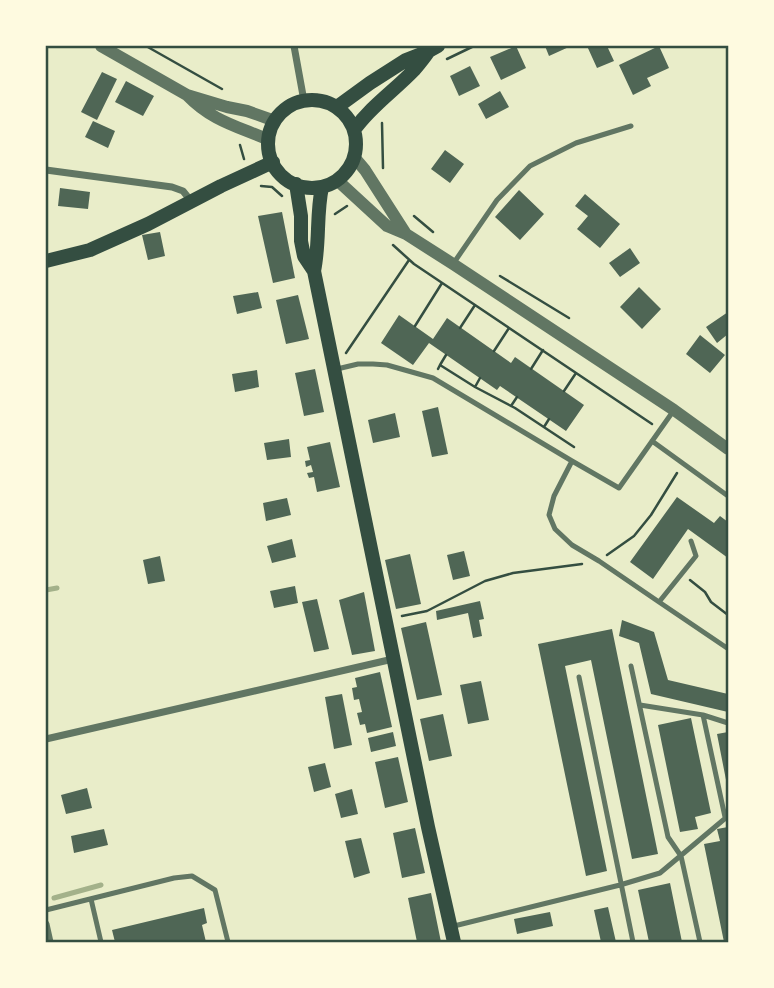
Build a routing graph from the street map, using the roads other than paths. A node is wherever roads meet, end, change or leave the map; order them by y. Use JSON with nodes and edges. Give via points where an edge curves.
{"nodes":[{"id":1,"x":101,"y":46,"type":"edge"},
{"id":2,"x":294,"y":46,"type":"edge"},
{"id":3,"x":434,"y":48,"type":"edge"},
{"id":4,"x":187,"y":94,"type":"junction"},
{"id":5,"x":304,"y":101,"type":"junction"},
{"id":6,"x":337,"y":107,"type":"junction"},
{"id":7,"x":275,"y":121,"type":"junction"},
{"id":8,"x":631,"y":127,"type":"dead end"},
{"id":9,"x":354,"y":130,"type":"junction"},
{"id":10,"x":269,"y":140,"type":"junction"},
{"id":11,"x":354,"y":157,"type":"junction"},
{"id":12,"x":273,"y":162,"type":"junction"},
{"id":13,"x":46,"y":170,"type":"edge"},
{"id":14,"x":337,"y":180,"type":"junction"},
{"id":15,"x":296,"y":184,"type":"junction"},
{"id":16,"x":322,"y":187,"type":"junction"},
{"id":17,"x":191,"y":201,"type":"junction"},
{"id":18,"x":406,"y":234,"type":"junction"},
{"id":19,"x":46,"y":261,"type":"edge"},
{"id":20,"x":453,"y":264,"type":"junction"},
{"id":21,"x":314,"y":271,"type":"junction"},
{"id":22,"x":333,"y":370,"type":"junction"},
{"id":23,"x":674,"y":410,"type":"junction"},
{"id":24,"x":652,"y":441,"type":"junction"},
{"id":25,"x":729,"y":449,"type":"edge"},
{"id":26,"x":574,"y":463,"type":"junction"},
{"id":27,"x":729,"y":496,"type":"edge"},
{"id":28,"x":691,"y":541,"type":"dead end"},
{"id":29,"x":659,"y":602,"type":"junction"},
{"id":30,"x":727,"y":648,"type":"edge"},
{"id":31,"x":393,"y":659,"type":"junction"},
{"id":32,"x":631,"y":666,"type":"dead end"},
{"id":33,"x":579,"y":677,"type":"dead end"},
{"id":34,"x":640,"y":705,"type":"junction"},
{"id":35,"x":703,"y":715,"type":"junction"},
{"id":36,"x":729,"y":723,"type":"edge"},
{"id":37,"x":46,"y":739,"type":"edge"},
{"id":38,"x":727,"y":817,"type":"edge"},
{"id":39,"x":681,"y":856,"type":"junction"},
{"id":40,"x":620,"y":885,"type":"junction"},
{"id":41,"x":91,"y":899,"type":"junction"},
{"id":42,"x":46,"y":910,"type":"edge"},
{"id":43,"x":46,"y":924,"type":"edge"},
{"id":44,"x":451,"y":927,"type":"junction"},
{"id":45,"x":50,"y":943,"type":"edge"},
{"id":46,"x":101,"y":943,"type":"edge"},
{"id":47,"x":228,"y":943,"type":"edge"},
{"id":48,"x":454,"y":943,"type":"edge"},
{"id":49,"x":633,"y":943,"type":"edge"},
{"id":50,"x":700,"y":943,"type":"edge"}],
"edges":[{"from":1,"to":4,"type":"street"},
{"from":2,"to":5,"type":"street"},
{"from":3,"to":6,"type":"main road","via":[[405,60]]},
{"from":3,"to":9,"type":"main road"},
{"from":4,"to":7,"type":"street"},
{"from":4,"to":10,"type":"street","via":[[222,122]]},
{"from":5,"to":6,"type":"main road"},
{"from":5,"to":7,"type":"main road","via":[[292,105]]},
{"from":6,"to":9,"type":"main road"},
{"from":7,"to":10,"type":"main road"},
{"from":8,"to":20,"type":"lane","via":[[576,143],[530,166],[497,200]]},
{"from":9,"to":11,"type":"main road"},
{"from":10,"to":12,"type":"main road"},
{"from":11,"to":14,"type":"main road"},
{"from":11,"to":18,"type":"street"},
{"from":12,"to":15,"type":"main road","via":[[278,172]]},
{"from":12,"to":17,"type":"main road"},
{"from":13,"to":17,"type":"street","via":[[172,187]]},
{"from":14,"to":16,"type":"main road"},
{"from":14,"to":18,"type":"street","via":[[387,226]]},
{"from":15,"to":16,"type":"main road"},
{"from":15,"to":21,"type":"main road","via":[[304,256]]},
{"from":16,"to":21,"type":"main road"},
{"from":17,"to":19,"type":"main road","via":[[90,250]]},
{"from":18,"to":20,"type":"street"},
{"from":20,"to":23,"type":"street"},
{"from":21,"to":22,"type":"main road"},
{"from":22,"to":26,"type":"lane","via":[[373,363],[433,378]]},
{"from":22,"to":31,"type":"main road"},
{"from":23,"to":24,"type":"lane"},
{"from":23,"to":25,"type":"street"},
{"from":24,"to":26,"type":"lane","via":[[619,488]]},
{"from":24,"to":27,"type":"lane"},
{"from":26,"to":29,"type":"lane","via":[[554,496],[549,514],[555,529]]},
{"from":28,"to":29,"type":"lane","via":[[696,556]]},
{"from":29,"to":30,"type":"lane"},
{"from":31,"to":37,"type":"street"},
{"from":31,"to":44,"type":"main road"},
{"from":32,"to":34,"type":"lane"},
{"from":33,"to":40,"type":"lane"},
{"from":34,"to":35,"type":"lane"},
{"from":34,"to":39,"type":"lane","via":[[668,837]]},
{"from":35,"to":36,"type":"lane"},
{"from":35,"to":38,"type":"lane"},
{"from":38,"to":39,"type":"lane"},
{"from":39,"to":40,"type":"lane","via":[[660,873]]},
{"from":39,"to":50,"type":"lane"},
{"from":40,"to":44,"type":"lane"},
{"from":40,"to":49,"type":"lane"},
{"from":41,"to":42,"type":"lane"},
{"from":41,"to":46,"type":"lane"},
{"from":41,"to":47,"type":"lane","via":[[192,876],[215,890]]},
{"from":43,"to":45,"type":"street"},
{"from":44,"to":48,"type":"main road"}]}
